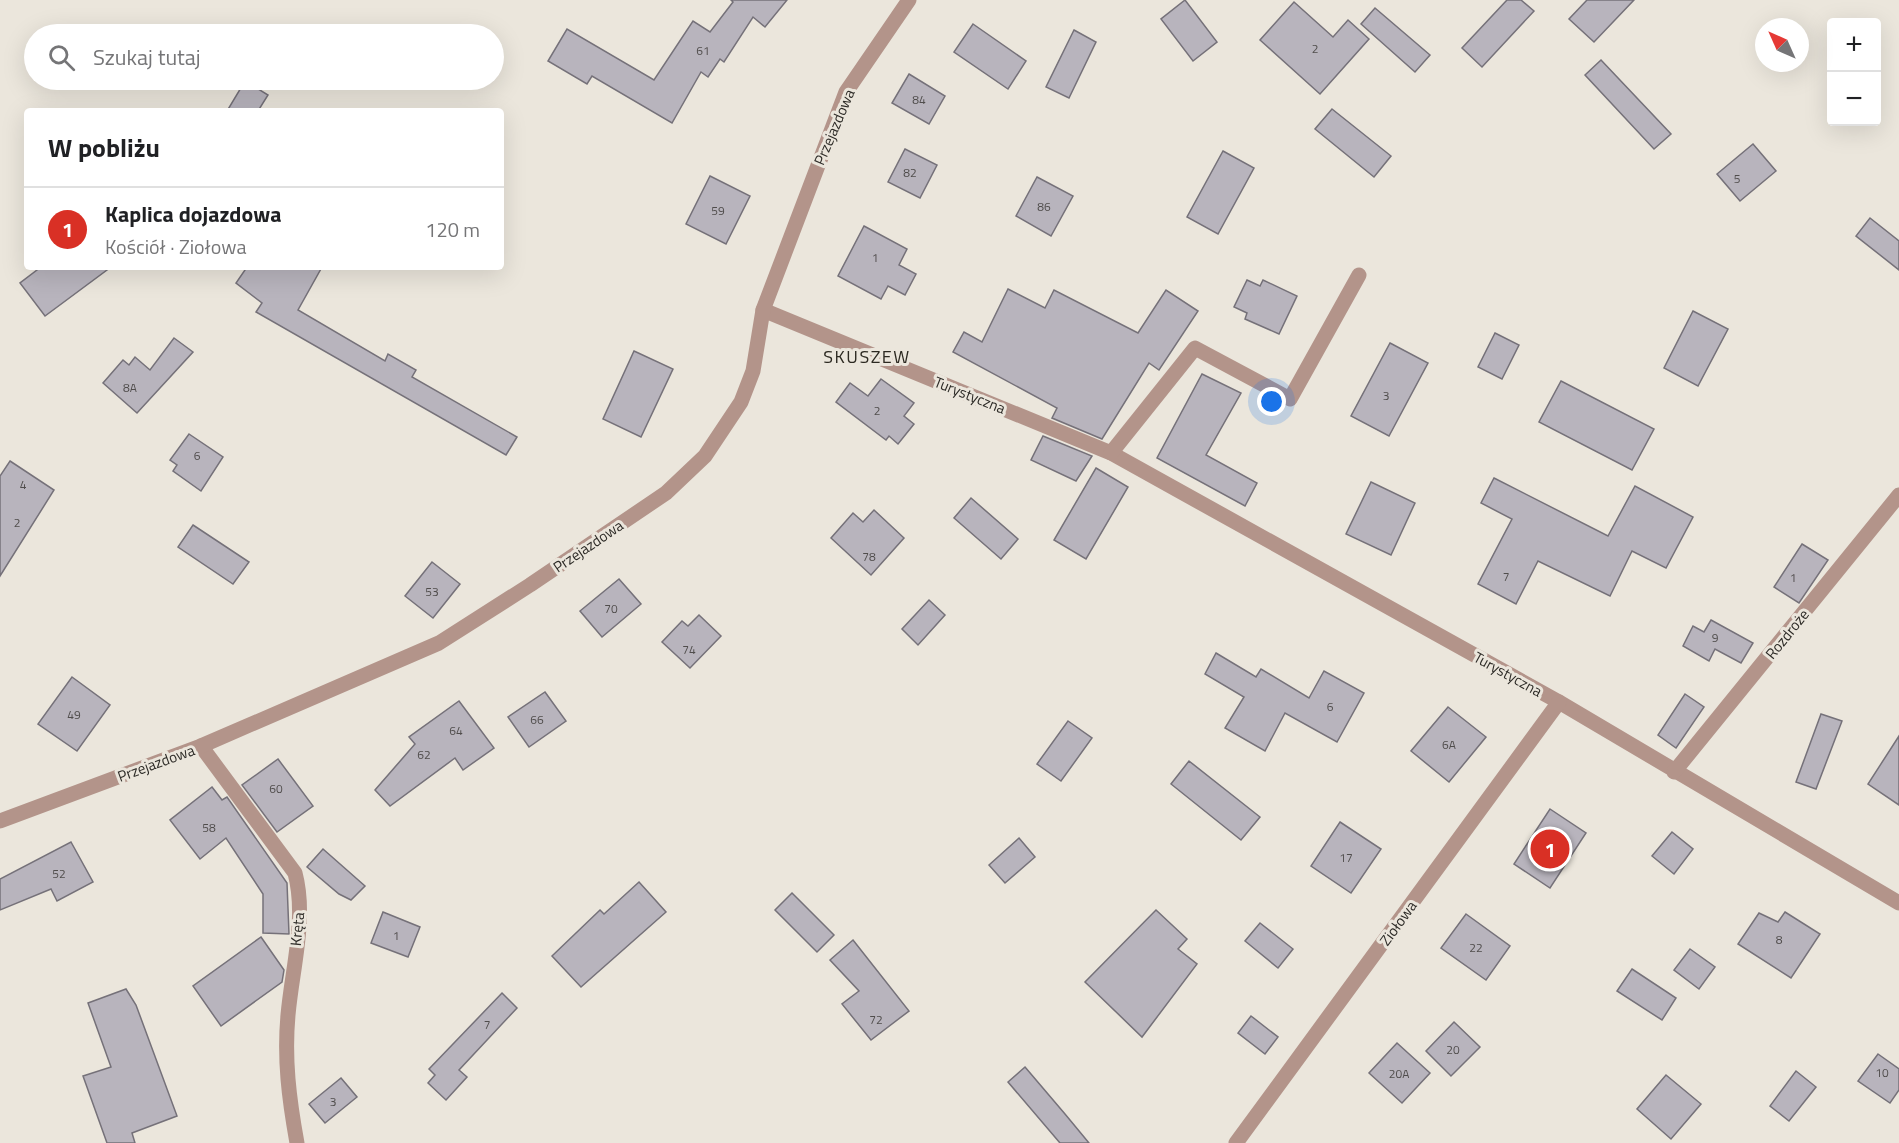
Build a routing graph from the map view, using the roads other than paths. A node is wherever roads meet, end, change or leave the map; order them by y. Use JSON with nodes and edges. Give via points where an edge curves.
{"nodes":[{"id":1,"x":909,"y":0,"type":"edge"},
{"id":2,"x":1359,"y":275,"type":"dead end"},
{"id":3,"x":763,"y":310,"type":"junction"},
{"id":4,"x":1111,"y":453,"type":"junction"},
{"id":5,"x":1899,"y":495,"type":"edge"},
{"id":6,"x":1559,"y":702,"type":"junction"},
{"id":7,"x":201,"y":746,"type":"junction"},
{"id":8,"x":1674,"y":772,"type":"junction"},
{"id":9,"x":0,"y":821,"type":"edge"},
{"id":10,"x":1899,"y":903,"type":"edge"},
{"id":11,"x":297,"y":1143,"type":"edge"},
{"id":12,"x":1236,"y":1143,"type":"edge"}],
"edges":[{"from":1,"to":3,"type":"street","name":"Przejazdowa","via":[[846,92]]},
{"from":2,"to":4,"type":"street","via":[[1290,399],[1195,348]]},
{"from":3,"to":4,"type":"street","name":"Turystyczna"},
{"from":3,"to":7,"type":"street","name":"Przejazdowa","via":[[753,371],[741,402],[705,456],[666,493],[439,642]]},
{"from":4,"to":6,"type":"street","name":"Turystyczna"},
{"from":5,"to":8,"type":"street","name":"Rozdroże"},
{"from":6,"to":8,"type":"street","name":"Turystyczna"},
{"from":6,"to":12,"type":"street","name":"Ziołowa"},
{"from":7,"to":9,"type":"street","name":"Przejazdowa"},
{"from":7,"to":11,"type":"street","name":"Kręta","via":[[295,873],[301,895],[285,1072]]},
{"from":8,"to":10,"type":"street","name":"Turystyczna"}]}
